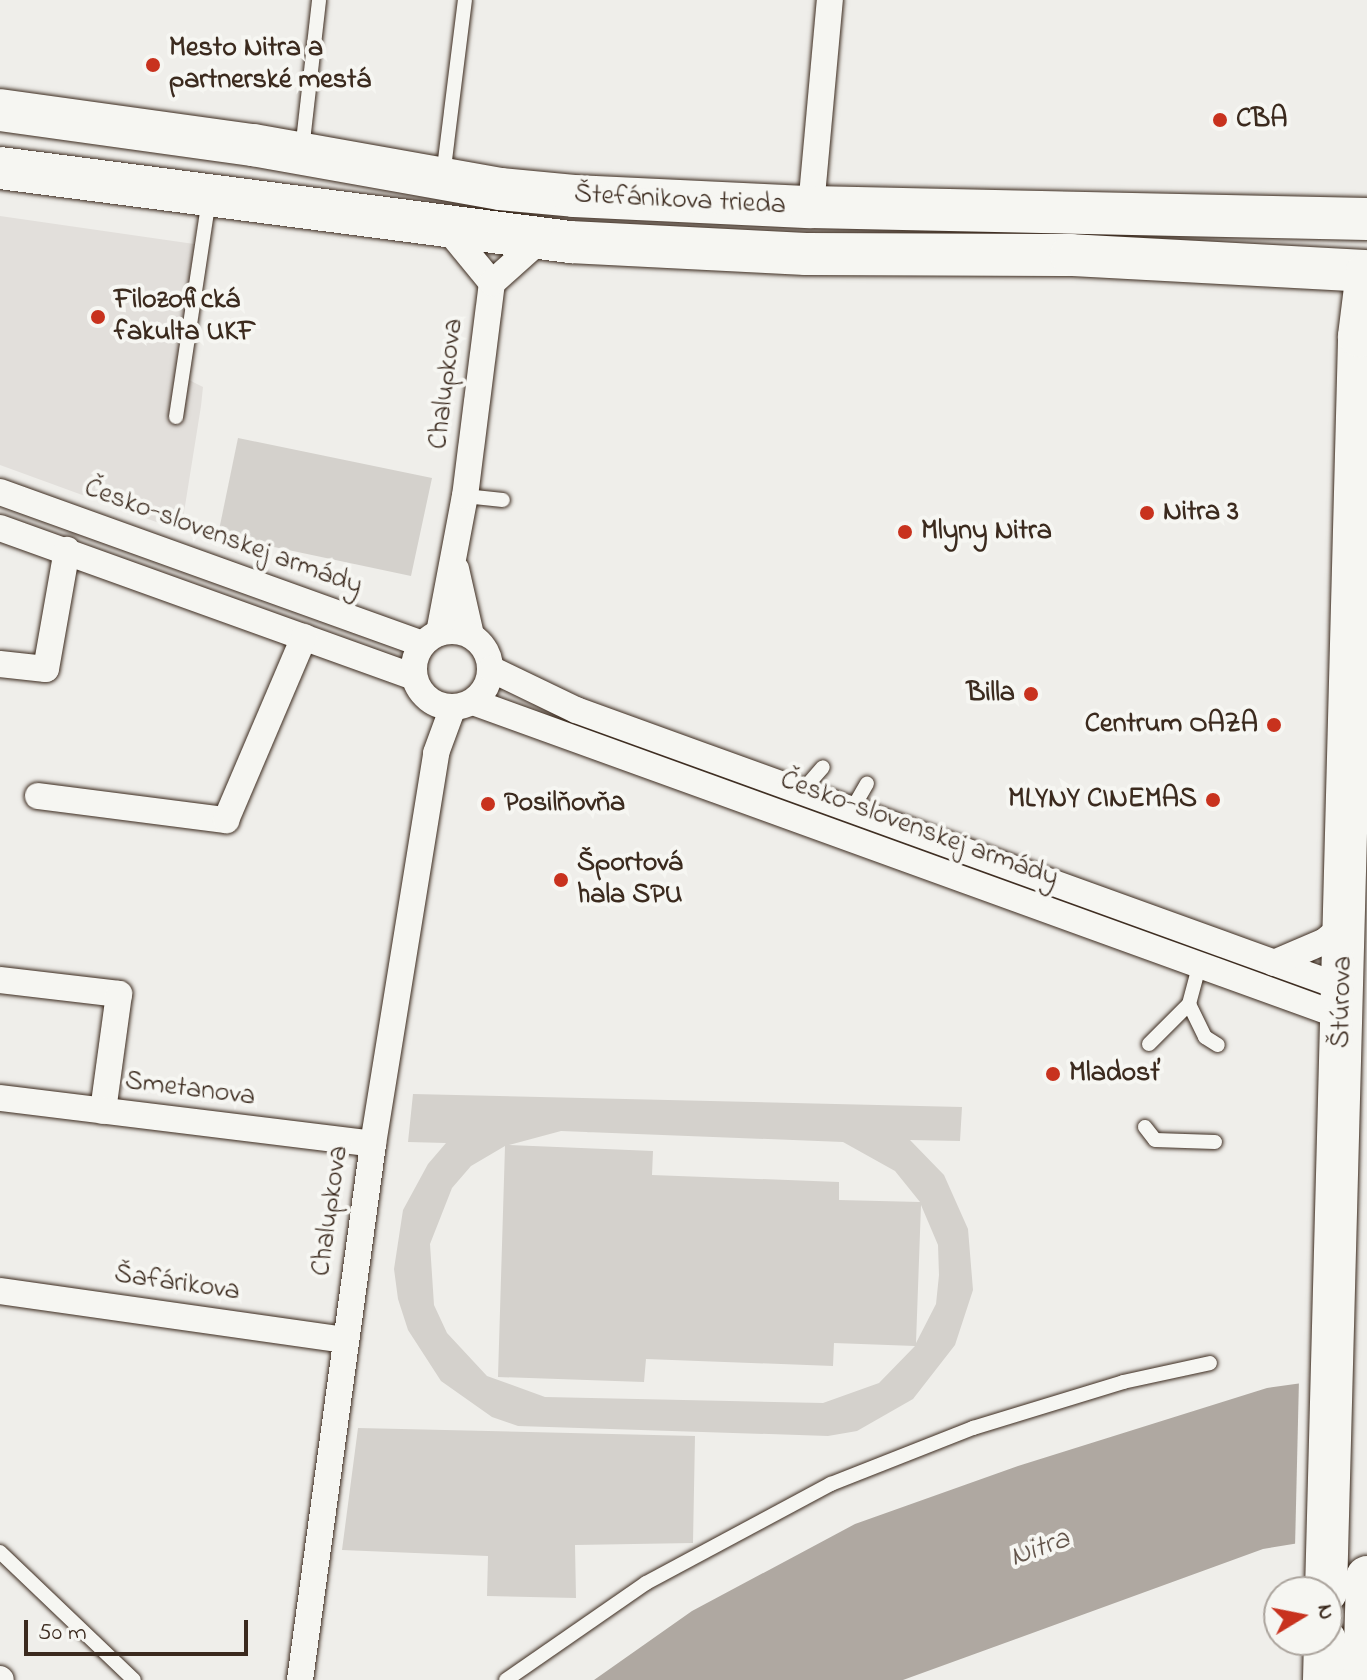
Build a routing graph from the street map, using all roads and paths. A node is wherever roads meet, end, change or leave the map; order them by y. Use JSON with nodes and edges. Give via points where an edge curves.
{"nodes":[{"id":1,"x":319,"y":0,"type":"edge"},
{"id":2,"x":465,"y":0,"type":"edge"},
{"id":3,"x":830,"y":0,"type":"edge"},
{"id":4,"x":0,"y":110,"type":"edge"},
{"id":5,"x":301,"y":155,"type":"junction"},
{"id":6,"x":0,"y":168,"type":"edge"},
{"id":7,"x":443,"y":180,"type":"junction"},
{"id":8,"x":209,"y":197,"type":"junction"},
{"id":9,"x":811,"y":207,"type":"junction"},
{"id":10,"x":1367,"y":219,"type":"edge"},
{"id":11,"x":446,"y":227,"type":"junction"},
{"id":12,"x":541,"y":239,"type":"junction"},
{"id":13,"x":806,"y":254,"type":"junction"},
{"id":14,"x":1367,"y":272,"type":"edge"},
{"id":15,"x":492,"y":283,"type":"junction"},
{"id":16,"x":176,"y":417,"type":"dead end"},
{"id":17,"x":0,"y":492,"type":"edge"},
{"id":18,"x":465,"y":496,"type":"junction"},
{"id":19,"x":503,"y":500,"type":"dead end"},
{"id":20,"x":0,"y":528,"type":"edge"},
{"id":21,"x":67,"y":550,"type":"junction"},
{"id":22,"x":454,"y":557,"type":"junction"},
{"id":23,"x":471,"y":635,"type":"junction"},
{"id":24,"x":304,"y":637,"type":"junction"},
{"id":25,"x":431,"y":638,"type":"junction"},
{"id":26,"x":0,"y":664,"type":"edge"},
{"id":27,"x":491,"y":669,"type":"junction"},
{"id":28,"x":421,"y":688,"type":"junction"},
{"id":29,"x":463,"y":704,"type":"junction"},
{"id":30,"x":436,"y":753,"type":"junction"},
{"id":31,"x":823,"y":767,"type":"dead end"},
{"id":32,"x":867,"y":784,"type":"dead end"},
{"id":33,"x":803,"y":790,"type":"junction"},
{"id":34,"x":38,"y":796,"type":"dead end"},
{"id":35,"x":854,"y":812,"type":"junction"},
{"id":36,"x":807,"y":824,"type":"junction"},
{"id":37,"x":1344,"y":925,"type":"junction"},
{"id":38,"x":1274,"y":963,"type":"junction"},
{"id":39,"x":1199,"y":967,"type":"junction"},
{"id":40,"x":0,"y":980,"type":"edge"},
{"id":41,"x":1189,"y":1004,"type":"junction"},
{"id":42,"x":1355,"y":1006,"type":"edge"},
{"id":43,"x":1149,"y":1044,"type":"dead end"},
{"id":44,"x":1218,"y":1045,"type":"dead end"},
{"id":45,"x":0,"y":1098,"type":"edge"},
{"id":46,"x":103,"y":1111,"type":"junction"},
{"id":47,"x":1145,"y":1127,"type":"dead end"},
{"id":48,"x":1215,"y":1142,"type":"dead end"},
{"id":49,"x":373,"y":1144,"type":"junction"},
{"id":50,"x":0,"y":1291,"type":"edge"},
{"id":51,"x":344,"y":1340,"type":"junction"},
{"id":52,"x":1210,"y":1363,"type":"dead end"},
{"id":53,"x":0,"y":1552,"type":"edge"},
{"id":54,"x":1326,"y":1576,"type":"edge"},
{"id":55,"x":1367,"y":1577,"type":"edge"},
{"id":56,"x":1337,"y":1656,"type":"edge"},
{"id":57,"x":1353,"y":1678,"type":"edge"},
{"id":58,"x":134,"y":1680,"type":"edge"},
{"id":59,"x":300,"y":1680,"type":"edge"},
{"id":60,"x":506,"y":1680,"type":"edge"}],
"edges":[{"from":1,"to":5,"type":"lane"},
{"from":2,"to":7,"type":"lane"},
{"from":3,"to":9,"type":"street"},
{"from":4,"to":5,"type":"main road","name":"Štefánikova trieda"},
{"from":5,"to":7,"type":"main road","name":"Štefánikova trieda"},
{"from":6,"to":8,"type":"main road","name":"Štefánikova trieda"},
{"from":7,"to":9,"type":"main road","name":"Štefánikova trieda","via":[[574,196]]},
{"from":8,"to":11,"type":"main road","name":"Štefánikova trieda"},
{"from":8,"to":16,"type":"lane"},
{"from":9,"to":10,"type":"main road","name":"Štefánikova trieda"},
{"from":9,"to":13,"type":"main road"},
{"from":11,"to":12,"type":"main road","name":"Štefánikova trieda"},
{"from":11,"to":15,"type":"street"},
{"from":12,"to":13,"type":"main road","name":"Štefánikova trieda"},
{"from":12,"to":15,"type":"street"},
{"from":13,"to":14,"type":"main road","name":"Štefánikova trieda","via":[[1071,255]]},
{"from":14,"to":37,"type":"main road","name":"Štúrova","via":[[1358,351]]},
{"from":15,"to":18,"type":"street","name":"Chalupkova"},
{"from":17,"to":25,"type":"street","name":"Česko-slovenskej armády"},
{"from":18,"to":19,"type":"lane"},
{"from":18,"to":22,"type":"street","name":"Chalupkova"},
{"from":20,"to":21,"type":"street"},
{"from":21,"to":24,"type":"street"},
{"from":21,"to":26,"type":"street","via":[[46,669]]},
{"from":22,"to":23,"type":"street","name":"Chalupkova"},
{"from":22,"to":25,"type":"street","name":"Chalupkova"},
{"from":23,"to":25,"type":"street"},
{"from":23,"to":27,"type":"street","via":[[485,649]]},
{"from":24,"to":28,"type":"street"},
{"from":24,"to":34,"type":"street","via":[[226,820]]},
{"from":25,"to":28,"type":"street"},
{"from":27,"to":29,"type":"street","via":[[482,693]]},
{"from":27,"to":33,"type":"street","name":"Česko-slovenskej armády","via":[[536,694]]},
{"from":28,"to":29,"type":"street"},
{"from":28,"to":30,"type":"street","name":"Chalupkova"},
{"from":29,"to":30,"type":"street","name":"Chalupkova"},
{"from":29,"to":36,"type":"street","name":"Česko-slovenskej armády"},
{"from":30,"to":49,"type":"street","name":"Chalupkova"},
{"from":31,"to":33,"type":"lane"},
{"from":32,"to":35,"type":"lane"},
{"from":33,"to":35,"type":"street","name":"Česko-slovenskej armády"},
{"from":35,"to":36,"type":"lane"},
{"from":35,"to":38,"type":"street","name":"Česko-slovenskej armády"},
{"from":36,"to":39,"type":"street","name":"Česko-slovenskej armády"},
{"from":37,"to":38,"type":"street","via":[[1325,941]]},
{"from":37,"to":42,"type":"main road","name":"Štúrova"},
{"from":38,"to":42,"type":"street","name":"Česko-slovenskej armády"},
{"from":39,"to":41,"type":"lane"},
{"from":39,"to":42,"type":"street","name":"Česko-slovenskej armády"},
{"from":40,"to":46,"type":"street","via":[[119,994]]},
{"from":41,"to":43,"type":"lane"},
{"from":41,"to":44,"type":"lane","via":[[1205,1037]]},
{"from":42,"to":54,"type":"main road","name":"Štúrova"},
{"from":45,"to":46,"type":"street","name":"Smetanova"},
{"from":46,"to":49,"type":"street","name":"Smetanova"},
{"from":47,"to":48,"type":"lane","via":[[1155,1140]]},
{"from":49,"to":51,"type":"street","name":"Chalupkova"},
{"from":50,"to":51,"type":"street","name":"Šafárikova"},
{"from":51,"to":59,"type":"street","name":"Chalupkova"},
{"from":52,"to":60,"type":"lane","via":[[1123,1382],[973,1428],[831,1484],[646,1583]]},
{"from":53,"to":58,"type":"lane"},
{"from":55,"to":57,"type":"main road"},
{"from":56,"to":57,"type":"main road"}]}
